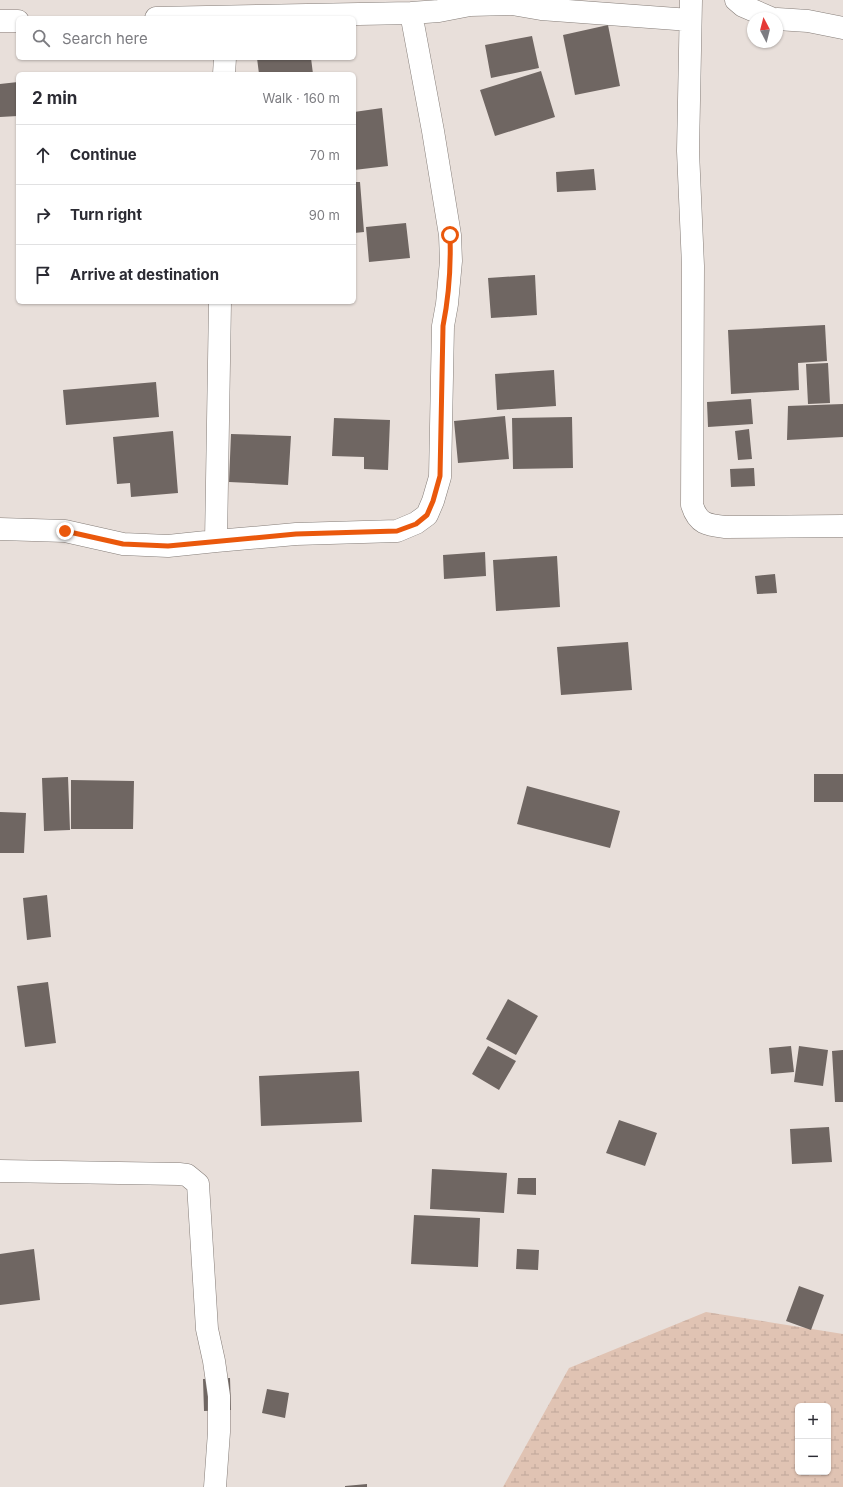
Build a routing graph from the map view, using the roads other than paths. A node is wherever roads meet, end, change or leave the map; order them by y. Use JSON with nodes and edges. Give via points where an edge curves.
{"nodes":[{"id":1,"x":736,"y":0,"type":"edge"},
{"id":2,"x":691,"y":10,"type":"edge"},
{"id":3,"x":757,"y":12,"type":"edge"},
{"id":4,"x":411,"y":13,"type":"junction"},
{"id":5,"x":272,"y":16,"type":"edge"},
{"id":6,"x":783,"y":19,"type":"edge"},
{"id":7,"x":0,"y":21,"type":"edge"},
{"id":8,"x":16,"y":21,"type":"edge"},
{"id":9,"x":843,"y":28,"type":"edge"},
{"id":10,"x":225,"y":60,"type":"edge"},
{"id":11,"x":224,"y":72,"type":"edge"},
{"id":12,"x":220,"y":304,"type":"edge"},
{"id":13,"x":843,"y":526,"type":"edge"},
{"id":14,"x":0,"y":529,"type":"edge"},
{"id":15,"x":216,"y":541,"type":"junction"},
{"id":16,"x":0,"y":1172,"type":"edge"},
{"id":17,"x":215,"y":1487,"type":"edge"}],
"edges":[{"from":1,"to":3,"type":"street"},
{"from":2,"to":4,"type":"street","via":[[541,9],[512,4],[470,5]]},
{"from":2,"to":13,"type":"street","via":[[688,151],[693,266],[692,505],[700,521],[725,527]]},
{"from":4,"to":5,"type":"street"},
{"from":4,"to":15,"type":"street","via":[[450,235],[451,261],[443,326],[440,476],[433,501],[427,515],[416,524],[397,531],[296,534]]},
{"from":6,"to":9,"type":"street"},
{"from":7,"to":8,"type":"street"},
{"from":10,"to":11,"type":"street"},
{"from":12,"to":15,"type":"street"},
{"from":14,"to":15,"type":"street","via":[[65,531],[123,544],[168,546]]},
{"from":16,"to":17,"type":"street","via":[[179,1174],[187,1175],[198,1184],[207,1329],[219,1396]]}]}
